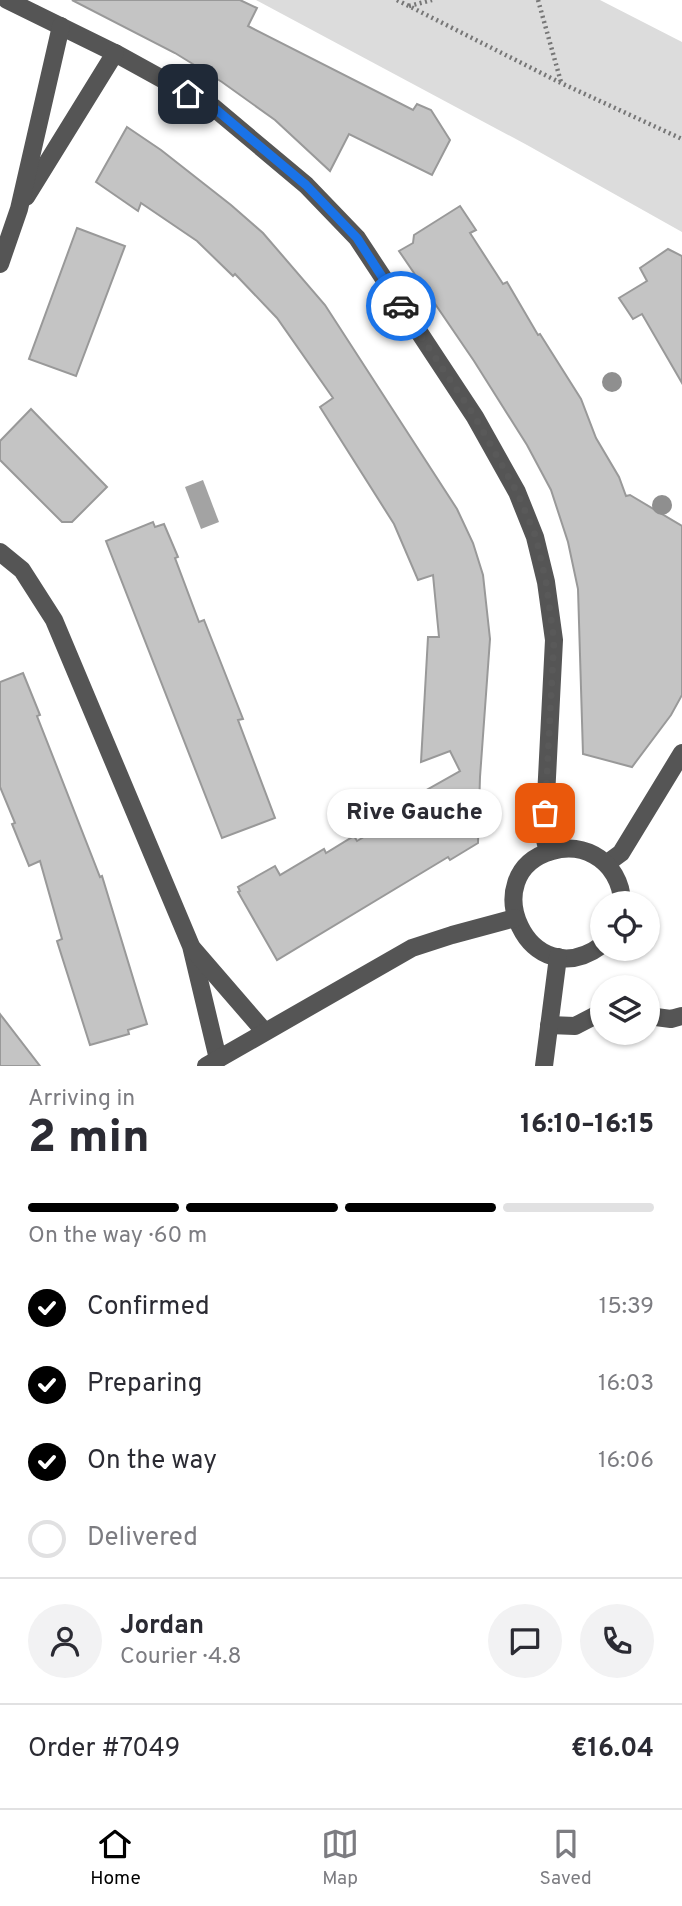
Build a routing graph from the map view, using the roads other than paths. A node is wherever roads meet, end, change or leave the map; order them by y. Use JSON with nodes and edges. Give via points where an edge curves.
{"nodes":[{"id":1,"x":7,"y":0,"type":"edge"},
{"id":2,"x":61,"y":26,"type":"junction"},
{"id":3,"x":115,"y":53,"type":"junction"},
{"id":4,"x":19,"y":209,"type":"junction"},
{"id":5,"x":0,"y":264,"type":"edge"},
{"id":6,"x":0,"y":552,"type":"edge"},
{"id":7,"x":682,"y":753,"type":"edge"},
{"id":8,"x":548,"y":852,"type":"junction"},
{"id":9,"x":606,"y":864,"type":"junction"},
{"id":10,"x":621,"y":891,"type":"edge"},
{"id":11,"x":515,"y":918,"type":"junction"},
{"id":12,"x":191,"y":946,"type":"junction"},
{"id":13,"x":590,"y":953,"type":"edge"},
{"id":14,"x":558,"y":957,"type":"junction"},
{"id":15,"x":682,"y":1017,"type":"edge"},
{"id":16,"x":590,"y":1018,"type":"edge"},
{"id":17,"x":660,"y":1018,"type":"edge"},
{"id":18,"x":549,"y":1025,"type":"junction"},
{"id":19,"x":264,"y":1031,"type":"junction"},
{"id":20,"x":212,"y":1062,"type":"edge"},
{"id":21,"x":544,"y":1066,"type":"edge"}],
"edges":[{"from":1,"to":2,"type":"street"},
{"from":2,"to":3,"type":"street"},
{"from":2,"to":4,"type":"street"},
{"from":3,"to":4,"type":"street"},
{"from":3,"to":8,"type":"street","via":[[213,107],[306,185],[357,238],[475,417],[517,492],[536,537],[554,640],[544,836]]},
{"from":4,"to":5,"type":"street"},
{"from":6,"to":12,"type":"street","via":[[22,570],[54,620]]},
{"from":7,"to":9,"type":"street","via":[[621,853]]},
{"from":8,"to":9,"type":"street","via":[[579,849]]},
{"from":8,"to":11,"type":"street","via":[[523,872],[513,902]]},
{"from":9,"to":10,"type":"street"},
{"from":11,"to":14,"type":"street","via":[[531,944]]},
{"from":11,"to":19,"type":"street","via":[[412,948]]},
{"from":12,"to":19,"type":"street"},
{"from":12,"to":20,"type":"street"},
{"from":13,"to":14,"type":"street"},
{"from":14,"to":18,"type":"street"},
{"from":15,"to":17,"type":"street"},
{"from":16,"to":18,"type":"street","via":[[575,1026]]},
{"from":18,"to":21,"type":"street"},
{"from":19,"to":20,"type":"street"}]}
